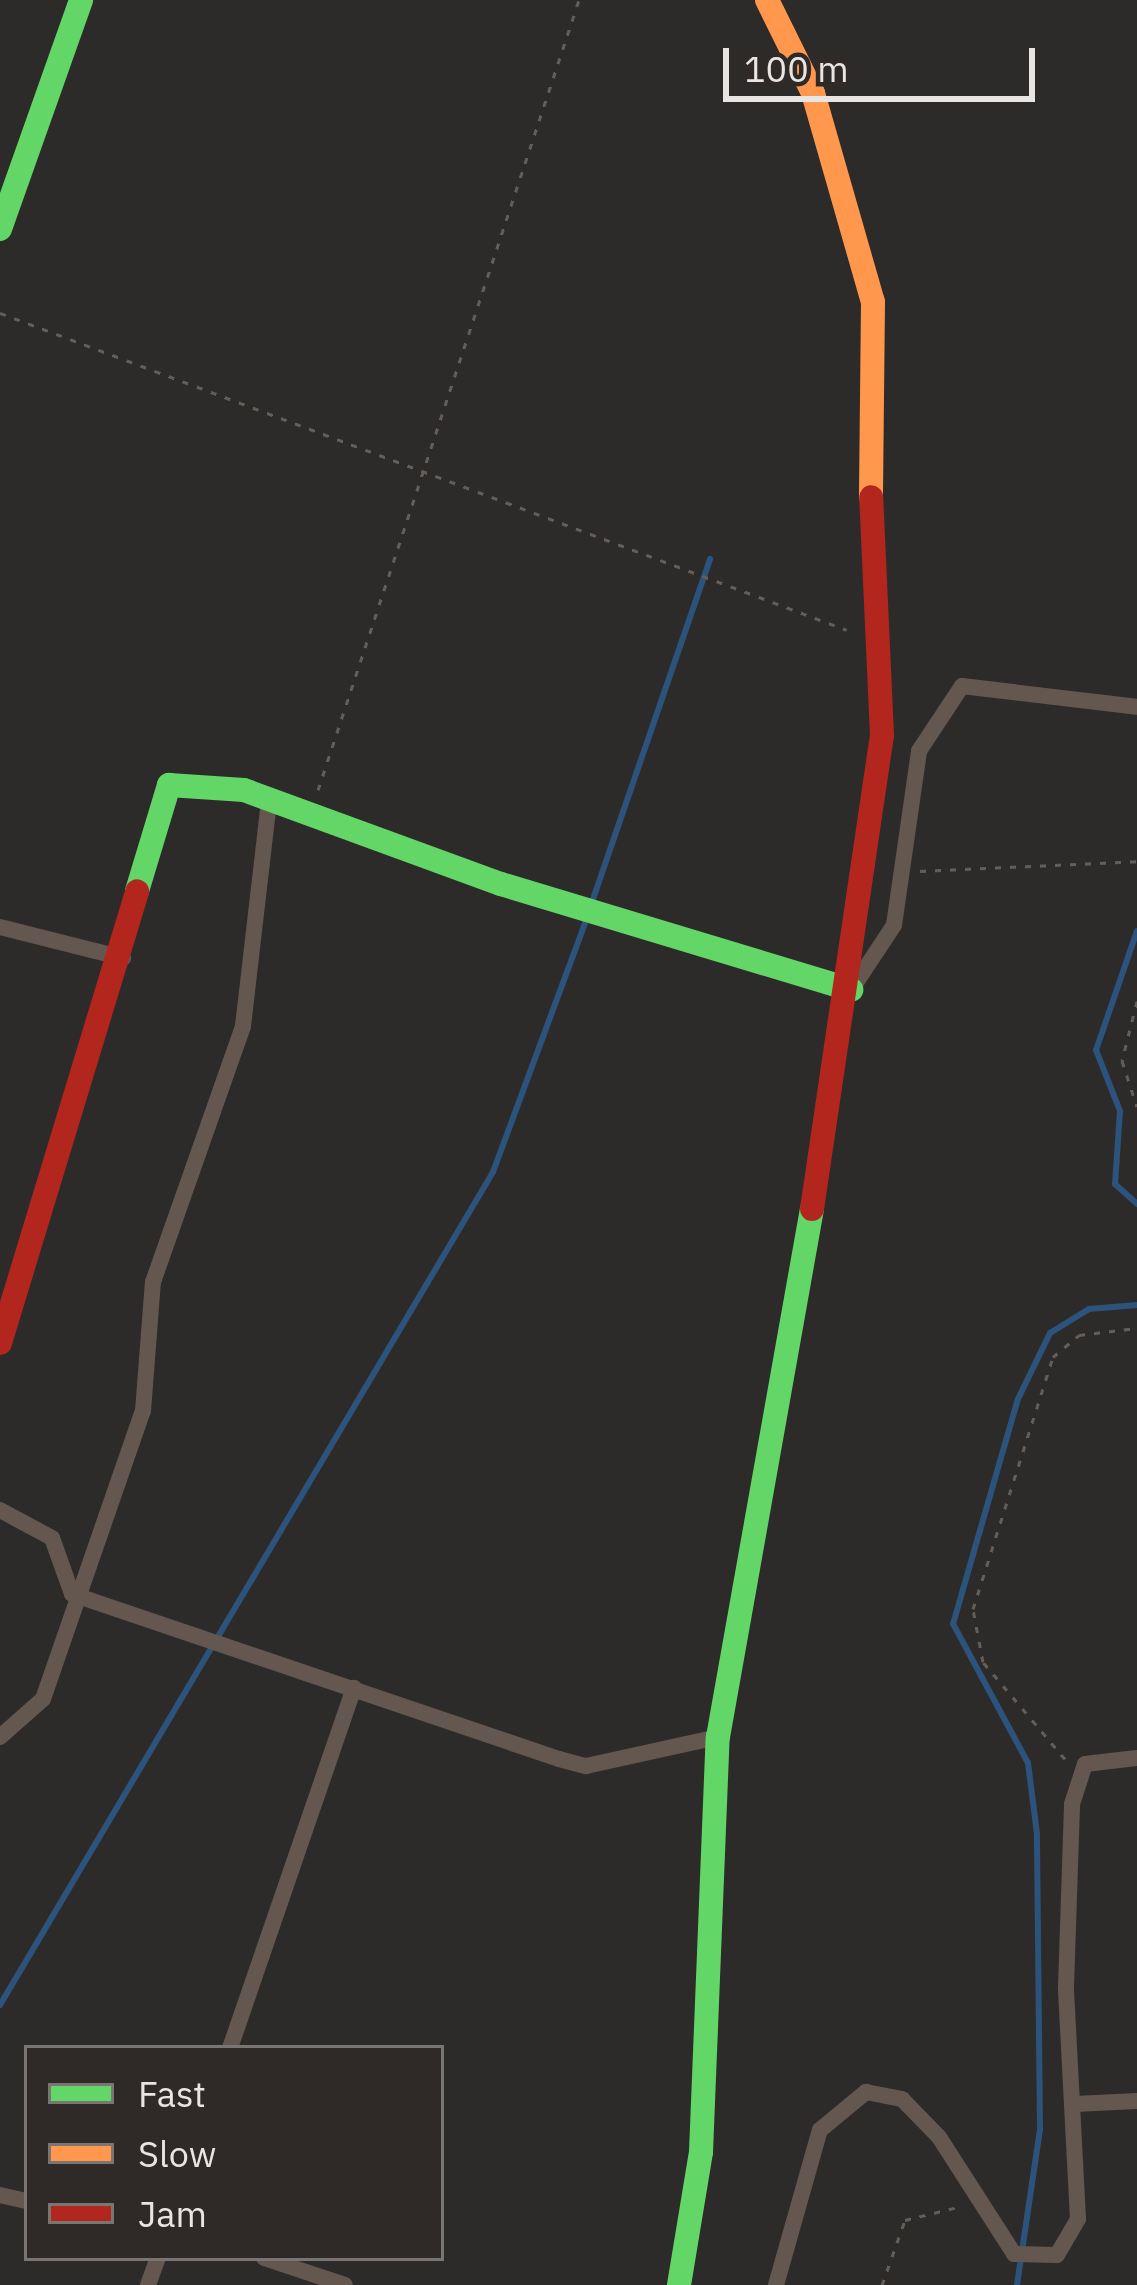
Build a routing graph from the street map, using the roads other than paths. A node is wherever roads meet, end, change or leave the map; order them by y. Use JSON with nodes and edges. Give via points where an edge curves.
{"nodes":[{"id":1,"x":81,"y":0,"type":"edge"},
{"id":2,"x":766,"y":0,"type":"edge"},
{"id":3,"x":0,"y":229,"type":"edge"},
{"id":4,"x":1137,"y":707,"type":"edge"},
{"id":5,"x":269,"y":800,"type":"junction"},
{"id":6,"x":0,"y":927,"type":"edge"},
{"id":7,"x":123,"y":958,"type":"junction"},
{"id":8,"x":851,"y":990,"type":"junction"},
{"id":9,"x":0,"y":1343,"type":"edge"},
{"id":10,"x":0,"y":1510,"type":"edge"},
{"id":11,"x":72,"y":1594,"type":"junction"},
{"id":12,"x":354,"y":1688,"type":"junction"},
{"id":13,"x":0,"y":1737,"type":"edge"},
{"id":14,"x":718,"y":1737,"type":"junction"},
{"id":15,"x":1137,"y":1757,"type":"edge"},
{"id":16,"x":231,"y":2045,"type":"edge"},
{"id":17,"x":1137,"y":2101,"type":"edge"},
{"id":18,"x":1075,"y":2104,"type":"junction"},
{"id":19,"x":273,"y":2261,"type":"edge"},
{"id":20,"x":346,"y":2285,"type":"edge"},
{"id":21,"x":679,"y":2285,"type":"edge"},
{"id":22,"x":776,"y":2285,"type":"edge"}],
"edges":[{"from":1,"to":3,"type":"street"},
{"from":2,"to":8,"type":"street","via":[[813,93],[873,302],[870,639],[882,735],[860,827]]},
{"from":4,"to":8,"type":"street","via":[[962,686],[920,751],[883,953]]},
{"from":5,"to":7,"type":"street","via":[[169,785]]},
{"from":5,"to":8,"type":"street"},
{"from":5,"to":11,"type":"street","via":[[243,1026],[153,1282],[142,1412]]},
{"from":6,"to":7,"type":"street"},
{"from":7,"to":9,"type":"street"},
{"from":8,"to":14,"type":"street"},
{"from":10,"to":11,"type":"street","via":[[52,1538]]},
{"from":11,"to":12,"type":"street"},
{"from":11,"to":13,"type":"street","via":[[43,1699]]},
{"from":12,"to":14,"type":"street","via":[[586,1766]]},
{"from":12,"to":16,"type":"street"},
{"from":14,"to":21,"type":"street","via":[[701,2152]]},
{"from":15,"to":18,"type":"street","via":[[1085,1764],[1064,1895]]},
{"from":17,"to":18,"type":"street"},
{"from":18,"to":22,"type":"street","via":[[1078,2219],[1057,2255],[1014,2254],[902,2099],[866,2092],[820,2130]]},
{"from":19,"to":20,"type":"street"}]}
